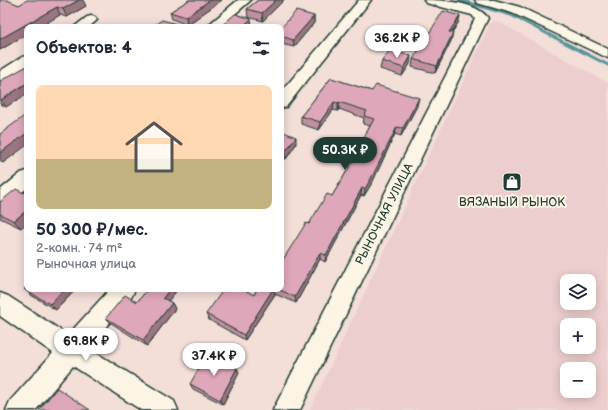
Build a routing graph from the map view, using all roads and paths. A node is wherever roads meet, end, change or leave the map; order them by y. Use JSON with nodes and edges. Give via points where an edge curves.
{"nodes":[{"id":1,"x":245,"y":0,"type":"edge"},
{"id":2,"x":365,"y":0,"type":"edge"},
{"id":3,"x":430,"y":0,"type":"edge"},
{"id":4,"x":496,"y":2,"type":"edge"},
{"id":5,"x":482,"y":9,"type":"edge"},
{"id":6,"x":91,"y":20,"type":"dead end"},
{"id":7,"x":85,"y":24,"type":"edge"},
{"id":8,"x":216,"y":24,"type":"edge"},
{"id":9,"x":608,"y":54,"type":"edge"},
{"id":10,"x":24,"y":62,"type":"edge"},
{"id":11,"x":0,"y":77,"type":"edge"},
{"id":12,"x":284,"y":99,"type":"edge"},
{"id":13,"x":24,"y":180,"type":"edge"},
{"id":14,"x":0,"y":200,"type":"edge"},
{"id":15,"x":121,"y":292,"type":"edge"},
{"id":16,"x":0,"y":303,"type":"edge"},
{"id":17,"x":71,"y":351,"type":"junction"},
{"id":18,"x":19,"y":410,"type":"edge"},
{"id":19,"x":165,"y":410,"type":"edge"},
{"id":20,"x":286,"y":410,"type":"edge"}],
"edges":[{"from":1,"to":8,"type":"street"},
{"from":2,"to":12,"type":"street"},
{"from":3,"to":5,"type":"street","via":[[476,12]]},
{"from":4,"to":5,"type":"street"},
{"from":4,"to":9,"type":"street"},
{"from":5,"to":20,"type":"street","name":"РЫНОЧНАЯ УЛИЦА"},
{"from":6,"to":7,"type":"street"},
{"from":10,"to":11,"type":"street"},
{"from":13,"to":14,"type":"street"},
{"from":15,"to":17,"type":"street"},
{"from":16,"to":17,"type":"street"},
{"from":17,"to":18,"type":"street"},
{"from":17,"to":19,"type":"street"}]}
